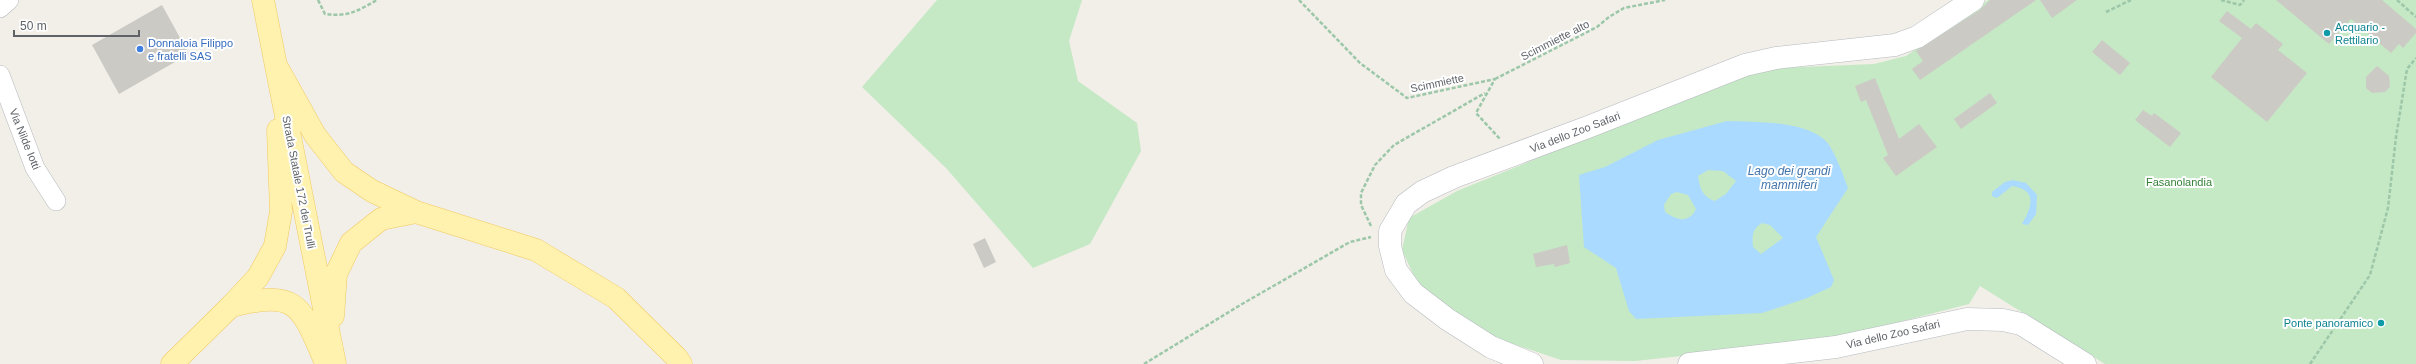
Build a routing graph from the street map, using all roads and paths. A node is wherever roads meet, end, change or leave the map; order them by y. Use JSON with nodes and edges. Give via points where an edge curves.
{"nodes":[{"id":1,"x":9,"y":0,"type":"edge"},
{"id":2,"x":263,"y":0,"type":"edge"},
{"id":3,"x":318,"y":0,"type":"edge"},
{"id":4,"x":377,"y":0,"type":"edge"},
{"id":5,"x":1299,"y":0,"type":"edge"},
{"id":6,"x":1665,"y":0,"type":"edge"},
{"id":7,"x":1973,"y":0,"type":"edge"},
{"id":8,"x":2131,"y":0,"type":"edge"},
{"id":9,"x":2222,"y":0,"type":"edge"},
{"id":10,"x":2244,"y":0,"type":"edge"},
{"id":11,"x":2397,"y":0,"type":"edge"},
{"id":12,"x":0,"y":8,"type":"edge"},
{"id":13,"x":2106,"y":12,"type":"dead end"},
{"id":14,"x":2416,"y":17,"type":"edge"},
{"id":15,"x":2416,"y":58,"type":"edge"},
{"id":16,"x":277,"y":67,"type":"junction"},
{"id":17,"x":0,"y":75,"type":"edge"},
{"id":18,"x":1495,"y":79,"type":"junction"},
{"id":19,"x":1486,"y":93,"type":"junction"},
{"id":20,"x":1515,"y":154,"type":"junction"},
{"id":21,"x":56,"y":201,"type":"dead end"},
{"id":22,"x":416,"y":212,"type":"junction"},
{"id":23,"x":1383,"y":233,"type":"junction"},
{"id":24,"x":231,"y":306,"type":"junction"},
{"id":25,"x":331,"y":358,"type":"edge"},
{"id":26,"x":172,"y":364,"type":"edge"},
{"id":27,"x":680,"y":364,"type":"edge"},
{"id":28,"x":1144,"y":364,"type":"edge"},
{"id":29,"x":1532,"y":364,"type":"edge"},
{"id":30,"x":1690,"y":364,"type":"edge"},
{"id":31,"x":2085,"y":364,"type":"edge"},
{"id":32,"x":2310,"y":364,"type":"edge"}],
"edges":[{"from":1,"to":12,"type":"street"},
{"from":2,"to":16,"type":"main road","name":"Strada Statale 172 dei Trulli"},
{"from":3,"to":4,"type":"path","via":[[325,14],[340,16],[352,14]]},
{"from":5,"to":18,"type":"path","name":"Scimmiette","via":[[1360,62],[1407,98]]},
{"from":6,"to":18,"type":"path","name":"Scimmiette alto","via":[[1624,8],[1597,27]]},
{"from":7,"to":20,"type":"street","name":"Via dello Zoo Safari","via":[[1917,37],[1895,45],[1776,58],[1745,65]]},
{"from":8,"to":13,"type":"path"},
{"from":9,"to":10,"type":"path","via":[[2240,5]]},
{"from":11,"to":14,"type":"path"},
{"from":15,"to":32,"type":"path","via":[[2407,69],[2388,208],[2370,275]]},
{"from":16,"to":22,"type":"main road","via":[[315,135],[344,172],[372,191]]},
{"from":16,"to":24,"type":"main road","via":[[281,211],[275,246],[258,276]]},
{"from":16,"to":25,"type":"main road","name":"Strada Statale 172 dei Trulli"},
{"from":17,"to":21,"type":"street","name":"Via Nilde Iotti","via":[[35,168]]},
{"from":18,"to":19,"type":"path"},
{"from":19,"to":20,"type":"path","via":[[1476,113]]},
{"from":19,"to":23,"type":"path","via":[[1394,145],[1375,165],[1361,193],[1361,205]]},
{"from":20,"to":23,"type":"street","name":"Via dello Zoo Safari","via":[[1422,192],[1406,204]]},
{"from":22,"to":25,"type":"main road","via":[[381,219],[351,243],[336,274]]},
{"from":22,"to":27,"type":"main road","via":[[536,250],[616,298],[676,356]]},
{"from":23,"to":28,"type":"path","via":[[1350,242]]},
{"from":23,"to":29,"type":"street","via":[[1390,246],[1396,270],[1413,293],[1447,319],[1491,347]]},
{"from":24,"to":25,"type":"main road","via":[[261,299],[280,299],[293,305],[305,317]]},
{"from":24,"to":26,"type":"main road"},
{"from":30,"to":31,"type":"street","name":"Via dello Zoo Safari","via":[[1836,347],[1967,319],[2003,320],[2021,324]]}]}
